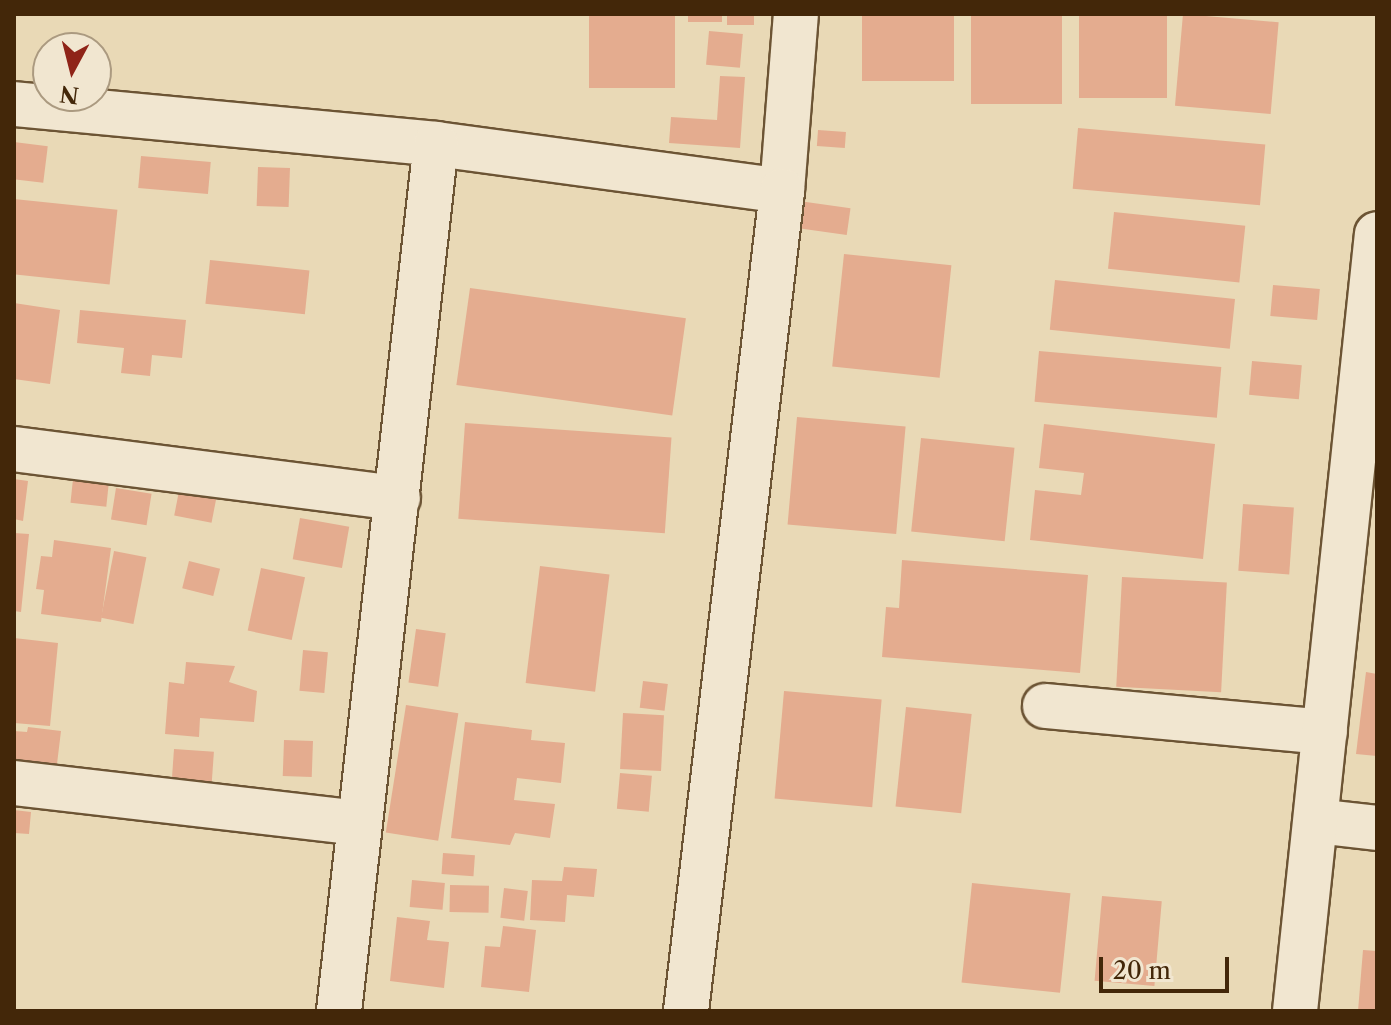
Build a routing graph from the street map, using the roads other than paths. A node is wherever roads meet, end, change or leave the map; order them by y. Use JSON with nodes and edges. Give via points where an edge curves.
{"nodes":[{"id":1,"x":796,"y":14,"type":"edge"},
{"id":2,"x":14,"y":104,"type":"edge"},
{"id":3,"x":436,"y":144,"type":"junction"},
{"id":4,"x":782,"y":191,"type":"junction"},
{"id":5,"x":1377,"y":234,"type":"edge"},
{"id":6,"x":14,"y":449,"type":"edge"},
{"id":7,"x":398,"y":498,"type":"junction"},
{"id":8,"x":1045,"y":706,"type":"dead end"},
{"id":9,"x":1325,"y":732,"type":"junction"},
{"id":10,"x":14,"y":783,"type":"edge"},
{"id":11,"x":1316,"y":821,"type":"junction"},
{"id":12,"x":358,"y":823,"type":"junction"},
{"id":13,"x":1377,"y":828,"type":"edge"},
{"id":14,"x":339,"y":1011,"type":"edge"},
{"id":15,"x":686,"y":1011,"type":"edge"},
{"id":16,"x":1295,"y":1011,"type":"edge"}],
"edges":[{"from":1,"to":4,"type":"street"},
{"from":2,"to":3,"type":"street"},
{"from":3,"to":4,"type":"street"},
{"from":3,"to":7,"type":"street"},
{"from":4,"to":15,"type":"street"},
{"from":5,"to":9,"type":"street"},
{"from":6,"to":7,"type":"street"},
{"from":7,"to":12,"type":"street"},
{"from":8,"to":9,"type":"street"},
{"from":9,"to":11,"type":"street"},
{"from":10,"to":12,"type":"street"},
{"from":11,"to":13,"type":"street"},
{"from":11,"to":16,"type":"street"},
{"from":12,"to":14,"type":"street"}]}
